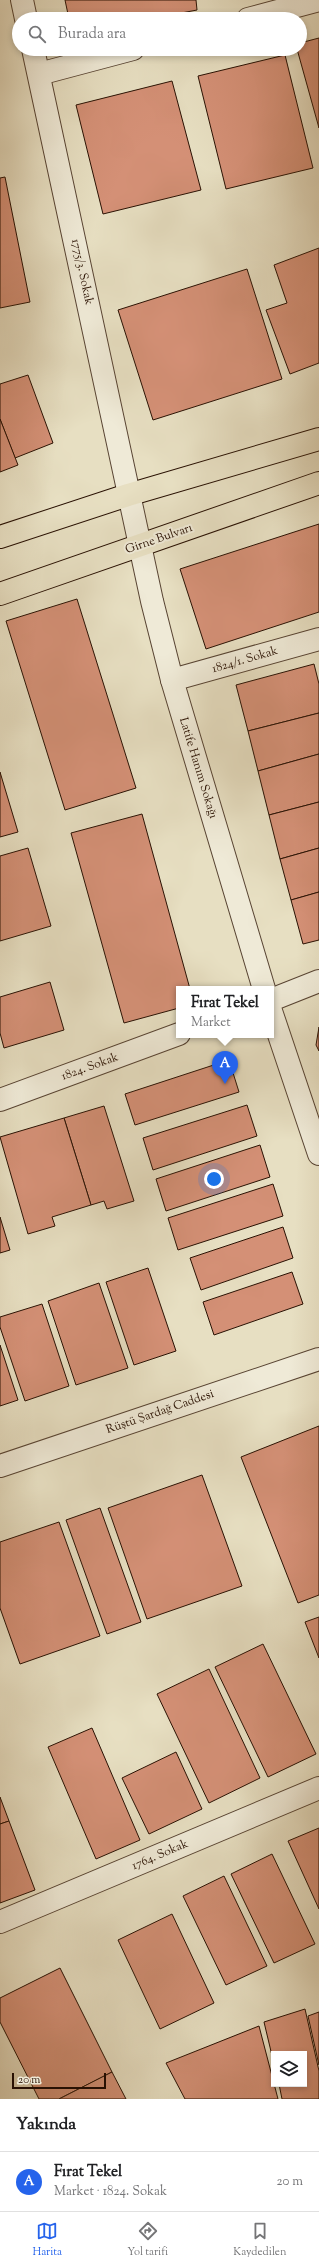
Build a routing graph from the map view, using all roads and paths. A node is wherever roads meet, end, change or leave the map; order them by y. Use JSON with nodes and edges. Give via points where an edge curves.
{"nodes":[{"id":1,"x":22,"y":0,"type":"edge"},
{"id":2,"x":319,"y":0,"type":"edge"},
{"id":3,"x":25,"y":12,"type":"edge"},
{"id":4,"x":274,"y":12,"type":"edge"},
{"id":5,"x":35,"y":56,"type":"edge"},
{"id":6,"x":107,"y":56,"type":"edge"},
{"id":7,"x":39,"y":74,"type":"junction"},
{"id":8,"x":319,"y":439,"type":"edge"},
{"id":9,"x":319,"y":484,"type":"edge"},
{"id":10,"x":128,"y":495,"type":"junction"},
{"id":11,"x":0,"y":537,"type":"edge"},
{"id":12,"x":139,"y":546,"type":"junction"},
{"id":13,"x":0,"y":594,"type":"edge"},
{"id":14,"x":319,"y":639,"type":"edge"},
{"id":15,"x":172,"y":680,"type":"junction"},
{"id":16,"x":319,"y":981,"type":"edge"},
{"id":17,"x":263,"y":986,"type":"edge"},
{"id":18,"x":274,"y":999,"type":"edge"},
{"id":19,"x":274,"y":1020,"type":"edge"},
{"id":20,"x":176,"y":1035,"type":"edge"},
{"id":21,"x":0,"y":1100,"type":"edge"},
{"id":22,"x":319,"y":1154,"type":"edge"},
{"id":23,"x":319,"y":1358,"type":"edge"},
{"id":24,"x":0,"y":1466,"type":"edge"},
{"id":25,"x":319,"y":1788,"type":"edge"},
{"id":26,"x":0,"y":1922,"type":"edge"}],
"edges":[{"from":1,"to":3,"type":"street"},
{"from":2,"to":4,"type":"street"},
{"from":5,"to":7,"type":"street","name":"1775/3. Sokak"},
{"from":6,"to":7,"type":"street"},
{"from":7,"to":10,"type":"street","name":"1775/3. Sokak"},
{"from":8,"to":10,"type":"main road"},
{"from":9,"to":12,"type":"main road","name":"Girne Bulvarı"},
{"from":10,"to":11,"type":"main road"},
{"from":10,"to":12,"type":"street","name":"1775/3. Sokak"},
{"from":12,"to":13,"type":"main road","name":"Girne Bulvarı"},
{"from":12,"to":15,"type":"street","name":"Latife Hanım Sokağı"},
{"from":14,"to":15,"type":"street","name":"1824/1. Sokak"},
{"from":15,"to":17,"type":"street","name":"Latife Hanım Sokağı"},
{"from":16,"to":18,"type":"street"},
{"from":19,"to":22,"type":"street"},
{"from":20,"to":21,"type":"street","name":"1824. Sokak"},
{"from":23,"to":24,"type":"street","name":"Rüştü Şardağ Caddesi"},
{"from":25,"to":26,"type":"street","name":"1764. Sokak"}]}
